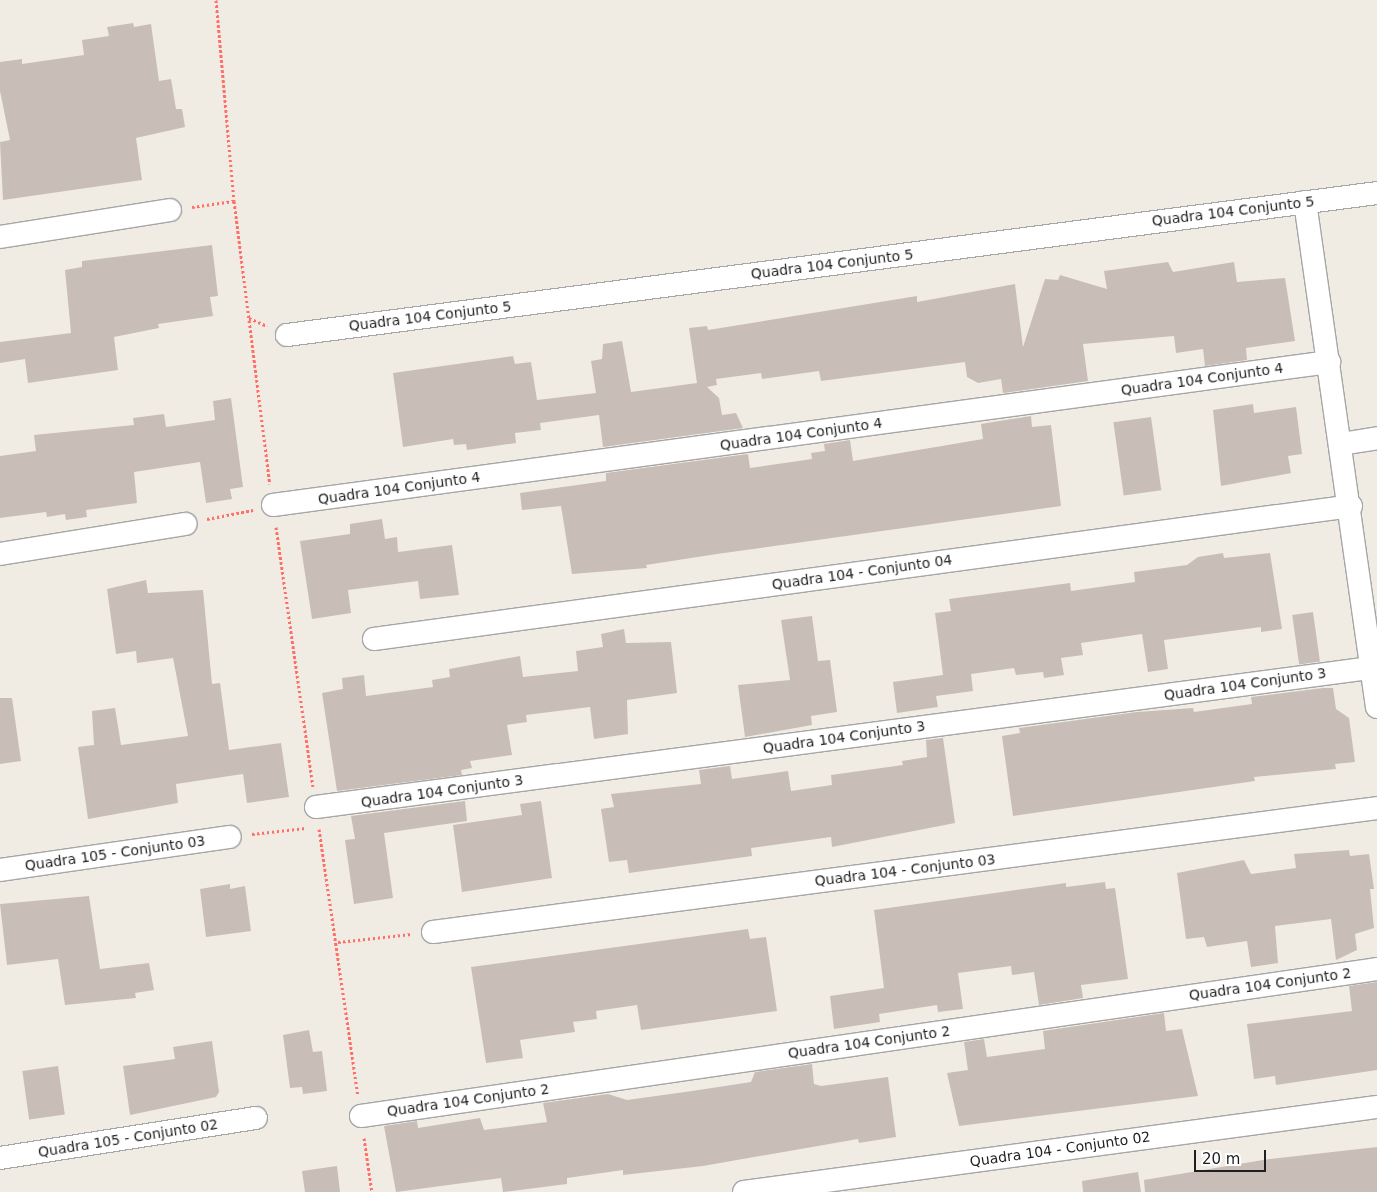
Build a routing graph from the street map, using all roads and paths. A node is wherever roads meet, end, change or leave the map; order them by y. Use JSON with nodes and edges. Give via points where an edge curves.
{"nodes":[{"id":1,"x":216,"y":0,"type":"edge"},
{"id":2,"x":1377,"y":193,"type":"edge"},
{"id":3,"x":234,"y":201,"type":"junction"},
{"id":4,"x":1305,"y":202,"type":"junction"},
{"id":5,"x":170,"y":210,"type":"joint"},
{"id":6,"x":0,"y":238,"type":"edge"},
{"id":7,"x":287,"y":335,"type":"dead end"},
{"id":8,"x":1329,"y":362,"type":"junction"},
{"id":9,"x":1377,"y":438,"type":"edge"},
{"id":10,"x":1341,"y":444,"type":"junction"},
{"id":11,"x":273,"y":505,"type":"junction"},
{"id":12,"x":1351,"y":506,"type":"junction"},
{"id":13,"x":186,"y":524,"type":"joint"},
{"id":14,"x":0,"y":554,"type":"edge"},
{"id":15,"x":374,"y":639,"type":"dead end"},
{"id":16,"x":1371,"y":668,"type":"junction"},
{"id":17,"x":1377,"y":707,"type":"edge"},
{"id":18,"x":316,"y":807,"type":"joint"},
{"id":19,"x":1377,"y":808,"type":"edge"},
{"id":20,"x":230,"y":837,"type":"joint"},
{"id":21,"x":0,"y":870,"type":"edge"},
{"id":22,"x":433,"y":932,"type":"joint"},
{"id":23,"x":338,"y":942,"type":"junction"},
{"id":24,"x":1377,"y":969,"type":"edge"},
{"id":25,"x":1377,"y":1106,"type":"edge"},
{"id":26,"x":361,"y":1116,"type":"junction"},
{"id":27,"x":256,"y":1118,"type":"dead end"},
{"id":28,"x":0,"y":1158,"type":"edge"},
{"id":29,"x":372,"y":1192,"type":"edge"},
{"id":30,"x":744,"y":1192,"type":"edge"}],
"edges":[{"from":1,"to":3,"type":"path"},
{"from":2,"to":4,"type":"street","name":"Quadra 104 Conjunto 5"},
{"from":3,"to":5,"type":"path"},
{"from":3,"to":11,"type":"path"},
{"from":4,"to":7,"type":"street","name":"Quadra 104 Conjunto 5"},
{"from":4,"to":8,"type":"street"},
{"from":5,"to":6,"type":"street"},
{"from":8,"to":10,"type":"street"},
{"from":8,"to":11,"type":"street","name":"Quadra 104 Conjunto 4"},
{"from":9,"to":10,"type":"street"},
{"from":10,"to":12,"type":"street"},
{"from":11,"to":13,"type":"path"},
{"from":11,"to":18,"type":"path"},
{"from":12,"to":15,"type":"street","name":"Quadra 104 - Conjunto 04"},
{"from":12,"to":16,"type":"street"},
{"from":13,"to":14,"type":"street"},
{"from":16,"to":17,"type":"street"},
{"from":16,"to":18,"type":"street","name":"Quadra 104 Conjunto 3"},
{"from":19,"to":22,"type":"street","name":"Quadra 104 - Conjunto 03"},
{"from":20,"to":21,"type":"street","name":"Quadra 105 - Conjunto 03"},
{"from":20,"to":23,"type":"path","via":[[319,826]]},
{"from":22,"to":23,"type":"path"},
{"from":23,"to":26,"type":"path"},
{"from":24,"to":26,"type":"street","name":"Quadra 104 Conjunto 2"},
{"from":25,"to":30,"type":"street","name":"Quadra 104 - Conjunto 02"},
{"from":26,"to":29,"type":"path"},
{"from":27,"to":28,"type":"street","name":"Quadra 105 - Conjunto 02"}]}
